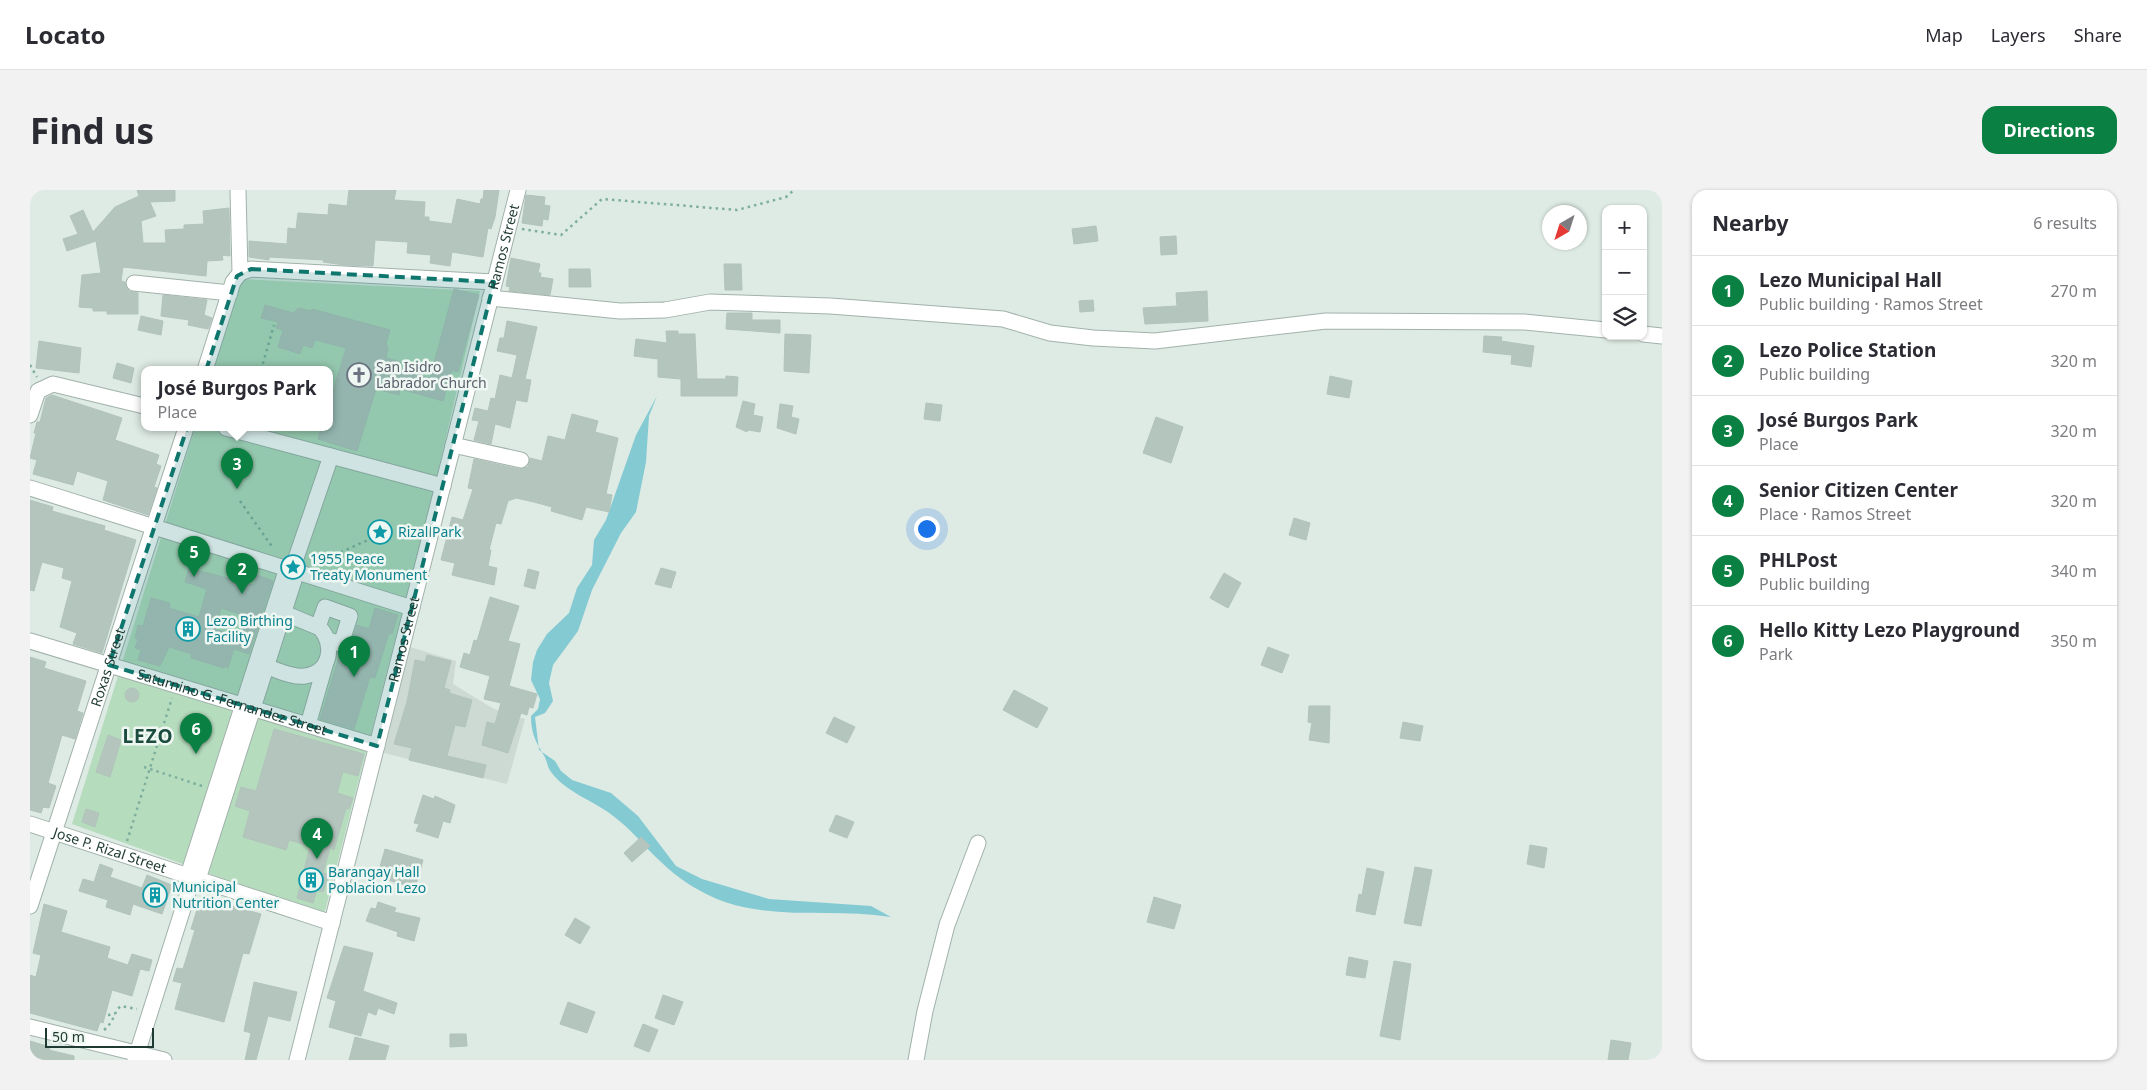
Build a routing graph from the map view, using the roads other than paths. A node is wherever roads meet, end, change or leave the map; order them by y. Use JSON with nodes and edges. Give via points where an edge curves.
{"nodes":[{"id":1,"x":238,"y":190,"type":"edge"},
{"id":2,"x":518,"y":190,"type":"edge"},
{"id":3,"x":240,"y":272,"type":"junction"},
{"id":4,"x":494,"y":282,"type":"junction"},
{"id":5,"x":134,"y":284,"type":"dead end"},
{"id":6,"x":230,"y":293,"type":"junction"},
{"id":7,"x":490,"y":298,"type":"junction"},
{"id":8,"x":1602,"y":330,"type":"edge"},
{"id":9,"x":1647,"y":334,"type":"edge"},
{"id":10,"x":1662,"y":336,"type":"edge"},
{"id":11,"x":206,"y":366,"type":"edge"},
{"id":12,"x":141,"y":405,"type":"edge"},
{"id":13,"x":30,"y":415,"type":"edge"},
{"id":14,"x":185,"y":431,"type":"edge"},
{"id":15,"x":237,"y":431,"type":"edge"},
{"id":16,"x":453,"y":445,"type":"junction"},
{"id":17,"x":331,"y":456,"type":"junction"},
{"id":18,"x":521,"y":460,"type":"dead end"},
{"id":19,"x":443,"y":486,"type":"junction"},
{"id":20,"x":30,"y":488,"type":"edge"},
{"id":21,"x":154,"y":526,"type":"junction"},
{"id":22,"x":293,"y":567,"type":"junction"},
{"id":23,"x":412,"y":608,"type":"junction"},
{"id":24,"x":284,"y":614,"type":"junction"},
{"id":25,"x":318,"y":626,"type":"junction"},
{"id":26,"x":328,"y":640,"type":"junction"},
{"id":27,"x":30,"y":641,"type":"edge"},
{"id":28,"x":327,"y":661,"type":"junction"},
{"id":29,"x":109,"y":665,"type":"junction"},
{"id":30,"x":266,"y":667,"type":"junction"},
{"id":31,"x":248,"y":707,"type":"junction"},
{"id":32,"x":308,"y":725,"type":"junction"},
{"id":33,"x":377,"y":746,"type":"junction"},
{"id":34,"x":30,"y":824,"type":"edge"},
{"id":35,"x":54,"y":832,"type":"junction"},
{"id":36,"x":978,"y":843,"type":"dead end"},
{"id":37,"x":193,"y":877,"type":"junction"},
{"id":38,"x":30,"y":906,"type":"edge"},
{"id":39,"x":332,"y":923,"type":"junction"},
{"id":40,"x":30,"y":1027,"type":"edge"},
{"id":41,"x":136,"y":1057,"type":"edge"},
{"id":42,"x":164,"y":1060,"type":"edge"},
{"id":43,"x":297,"y":1060,"type":"edge"},
{"id":44,"x":916,"y":1060,"type":"edge"}],
"edges":[{"from":1,"to":3,"type":"street"},
{"from":2,"to":4,"type":"street","name":"Ramos Street"},
{"from":3,"to":4,"type":"street","via":[[251,269]]},
{"from":3,"to":6,"type":"street"},
{"from":4,"to":7,"type":"street","name":"Ramos Street"},
{"from":5,"to":6,"type":"street"},
{"from":6,"to":11,"type":"street"},
{"from":7,"to":8,"type":"street","via":[[620,311],[665,310],[710,302],[830,306],[1003,319],[1050,332],[1155,341],[1326,321],[1524,322]]},
{"from":7,"to":16,"type":"street","name":"Ramos Street"},
{"from":9,"to":10,"type":"street"},
{"from":12,"to":13,"type":"street","via":[[53,384],[42,387],[36,395]]},
{"from":14,"to":21,"type":"street","name":"Roxas Street"},
{"from":15,"to":17,"type":"street"},
{"from":16,"to":18,"type":"street"},
{"from":16,"to":19,"type":"street","name":"Ramos Street"},
{"from":17,"to":19,"type":"street"},
{"from":17,"to":22,"type":"street"},
{"from":19,"to":23,"type":"street","name":"Ramos Street"},
{"from":20,"to":21,"type":"street"},
{"from":21,"to":22,"type":"street"},
{"from":21,"to":29,"type":"street","name":"Roxas Street"},
{"from":22,"to":23,"type":"street"},
{"from":22,"to":24,"type":"street"},
{"from":22,"to":31,"type":"street"},
{"from":23,"to":33,"type":"street","name":"Ramos Street"},
{"from":24,"to":25,"type":"street"},
{"from":24,"to":30,"type":"street"},
{"from":25,"to":26,"type":"street"},
{"from":25,"to":26,"type":"street","via":[[325,607],[350,616],[341,644]]},
{"from":26,"to":28,"type":"street"},
{"from":27,"to":29,"type":"street","name":"Saturnino G. Fernandez Street"},
{"from":28,"to":30,"type":"street","via":[[321,669],[305,676]]},
{"from":28,"to":32,"type":"street"},
{"from":29,"to":31,"type":"street","name":"Saturnino G. Fernandez Street"},
{"from":29,"to":35,"type":"street","name":"Roxas Street"},
{"from":30,"to":31,"type":"street"},
{"from":31,"to":32,"type":"street","name":"Saturnino G. Fernandez Street"},
{"from":31,"to":37,"type":"street","via":[[200,872]]},
{"from":31,"to":37,"type":"street","via":[[215,790],[190,869]]},
{"from":32,"to":33,"type":"street","name":"Saturnino G. Fernandez Street"},
{"from":33,"to":39,"type":"street","name":"Ramos Street"},
{"from":34,"to":35,"type":"street","name":"Jose P. Rizal Street"},
{"from":35,"to":37,"type":"street","name":"Jose P. Rizal Street"},
{"from":35,"to":38,"type":"street","name":"Roxas Street"},
{"from":36,"to":44,"type":"street","via":[[946,925]]},
{"from":37,"to":39,"type":"street","name":"Jose P. Rizal Street"},
{"from":37,"to":41,"type":"street"},
{"from":39,"to":43,"type":"street","name":"Ramos Street"},
{"from":40,"to":41,"type":"street"},
{"from":41,"to":42,"type":"street"}]}
